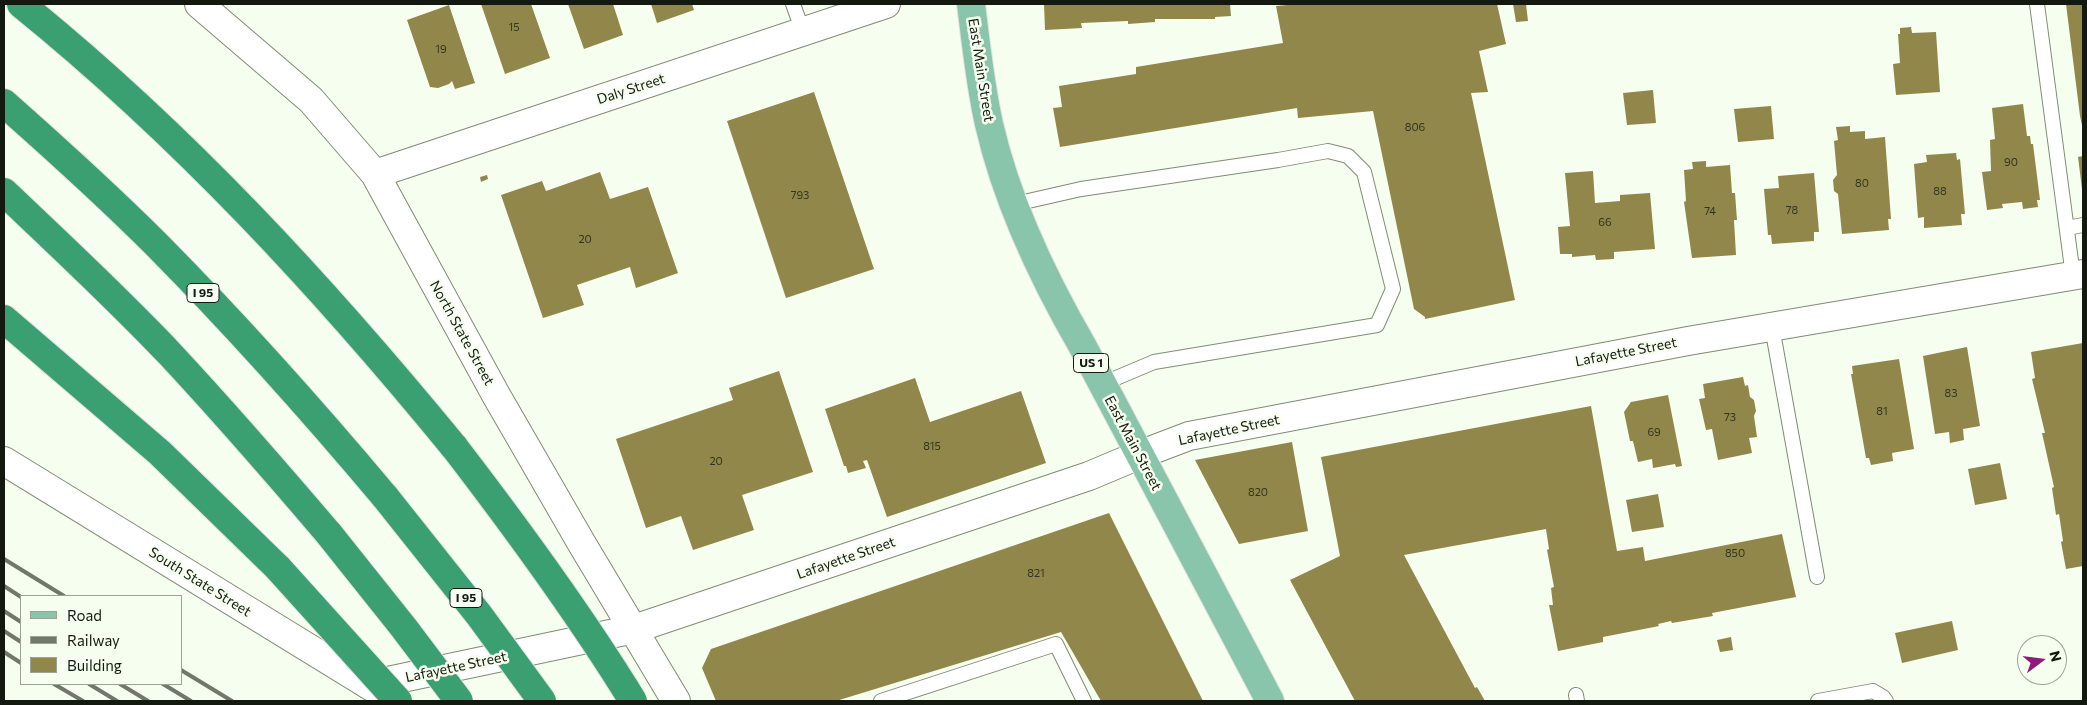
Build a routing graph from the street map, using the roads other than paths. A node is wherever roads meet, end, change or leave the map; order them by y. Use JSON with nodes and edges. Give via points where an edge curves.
{"nodes":[{"id":1,"x":21,"y":4,"type":"edge"},
{"id":2,"x":199,"y":4,"type":"edge"},
{"id":3,"x":793,"y":4,"type":"edge"},
{"id":4,"x":886,"y":4,"type":"edge"},
{"id":5,"x":971,"y":4,"type":"edge"},
{"id":6,"x":2036,"y":4,"type":"edge"},
{"id":7,"x":803,"y":32,"type":"junction"},
{"id":8,"x":4,"y":103,"type":"edge"},
{"id":9,"x":375,"y":174,"type":"junction"},
{"id":10,"x":4,"y":192,"type":"edge"},
{"id":11,"x":1015,"y":204,"type":"junction"},
{"id":12,"x":2083,"y":225,"type":"edge"},
{"id":13,"x":2067,"y":228,"type":"junction"},
{"id":14,"x":2078,"y":275,"type":"edge"},
{"id":15,"x":4,"y":319,"type":"edge"},
{"id":16,"x":1772,"y":327,"type":"junction"},
{"id":17,"x":1102,"y":384,"type":"junction"},
{"id":18,"x":1139,"y":456,"type":"junction"},
{"id":19,"x":4,"y":461,"type":"edge"},
{"id":20,"x":1817,"y":577,"type":"dead end"},
{"id":21,"x":634,"y":629,"type":"junction"},
{"id":22,"x":370,"y":685,"type":"junction"},
{"id":23,"x":1262,"y":699,"type":"edge"},
{"id":24,"x":397,"y":701,"type":"edge"},
{"id":25,"x":459,"y":701,"type":"edge"},
{"id":26,"x":542,"y":701,"type":"edge"},
{"id":27,"x":633,"y":701,"type":"edge"},
{"id":28,"x":676,"y":701,"type":"edge"},
{"id":29,"x":881,"y":701,"type":"edge"},
{"id":30,"x":1084,"y":701,"type":"edge"},
{"id":31,"x":1818,"y":701,"type":"edge"},
{"id":32,"x":1886,"y":701,"type":"edge"}],
"edges":[{"from":1,"to":27,"type":"highway","bridge":true,"via":[[113,82],[247,211],[357,331],[455,448],[540,562]]},
{"from":2,"to":9,"type":"street","name":"North State Street","via":[[311,100]]},
{"from":3,"to":7,"type":"lane"},
{"from":4,"to":7,"type":"street","name":"Daly Street"},
{"from":5,"to":11,"type":"main road","name":"East Main Street","number":"US 1","via":[[989,125]]},
{"from":6,"to":13,"type":"lane"},
{"from":7,"to":9,"type":"street","name":"Daly Street"},
{"from":8,"to":26,"type":"highway","number":"I 95","bridge":true,"via":[[163,251],[325,425],[479,615]]},
{"from":9,"to":21,"type":"street","name":"North State Street","via":[[496,395]]},
{"from":10,"to":25,"type":"highway","bridge":true,"via":[[168,353],[251,442],[329,534]]},
{"from":11,"to":17,"type":"main road","name":"East Main Street","number":"US 1","via":[[1042,271]]},
{"from":11,"to":17,"type":"lane","via":[[1081,189],[1328,150],[1348,156],[1364,172],[1393,289],[1376,325],[1154,362]]},
{"from":12,"to":13,"type":"lane"},
{"from":13,"to":14,"type":"lane"},
{"from":14,"to":16,"type":"street","name":"Lafayette Street"},
{"from":15,"to":24,"type":"highway","bridge":true,"via":[[160,453],[278,568]]},
{"from":16,"to":18,"type":"street","name":"Lafayette Street","via":[[1189,436]]},
{"from":16,"to":20,"type":"lane"},
{"from":17,"to":18,"type":"main road","name":"East Main Street","number":"US 1"},
{"from":18,"to":21,"type":"street","name":"Lafayette Street"},
{"from":18,"to":23,"type":"main road","name":"East Main Street","number":"US 1"},
{"from":19,"to":22,"type":"street","name":"South State Street"},
{"from":21,"to":22,"type":"street","name":"Lafayette Street"},
{"from":21,"to":28,"type":"street","name":"North State Street"},
{"from":22,"to":24,"type":"street","name":"South State Street"},
{"from":29,"to":30,"type":"lane","via":[[1056,644]]},
{"from":31,"to":32,"type":"lane","via":[[1873,691]]}]}
